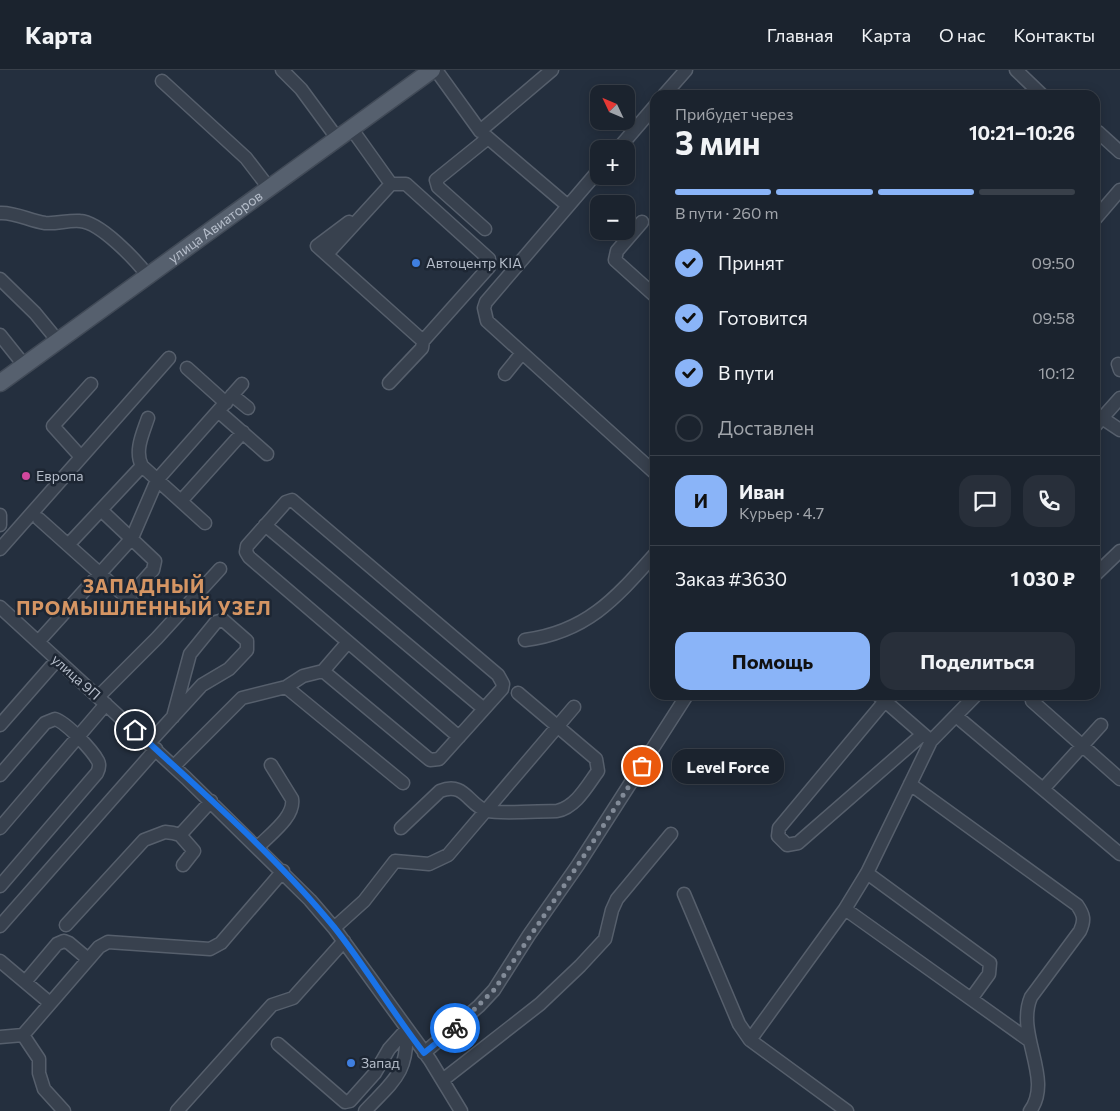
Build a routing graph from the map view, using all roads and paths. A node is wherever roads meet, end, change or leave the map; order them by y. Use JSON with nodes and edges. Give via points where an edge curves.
{"nodes":[{"id":1,"x":282,"y":70,"type":"edge"},
{"id":2,"x":432,"y":70,"type":"edge"},
{"id":3,"x":436,"y":70,"type":"edge"},
{"id":4,"x":552,"y":70,"type":"edge"},
{"id":5,"x":686,"y":70,"type":"edge"},
{"id":6,"x":1016,"y":70,"type":"edge"},
{"id":7,"x":162,"y":81,"type":"dead end"},
{"id":8,"x":668,"y":90,"type":"edge"},
{"id":9,"x":1037,"y":90,"type":"edge"},
{"id":10,"x":650,"y":112,"type":"edge"},
{"id":11,"x":351,"y":128,"type":"junction"},
{"id":12,"x":484,"y":134,"type":"junction"},
{"id":13,"x":1100,"y":136,"type":"edge"},
{"id":14,"x":337,"y":138,"type":"junction"},
{"id":15,"x":626,"y":140,"type":"edge"},
{"id":16,"x":1120,"y":152,"type":"edge"},
{"id":17,"x":590,"y":180,"type":"edge"},
{"id":18,"x":391,"y":184,"type":"junction"},
{"id":19,"x":269,"y":188,"type":"junction"},
{"id":20,"x":1120,"y":190,"type":"edge"},
{"id":21,"x":568,"y":206,"type":"junction"},
{"id":22,"x":0,"y":213,"type":"edge"},
{"id":23,"x":1100,"y":213,"type":"edge"},
{"id":24,"x":642,"y":222,"type":"dead end"},
{"id":25,"x":485,"y":229,"type":"dead end"},
{"id":26,"x":148,"y":276,"type":"junction"},
{"id":27,"x":0,"y":279,"type":"edge"},
{"id":28,"x":650,"y":292,"type":"edge"},
{"id":29,"x":0,"y":335,"type":"edge"},
{"id":30,"x":58,"y":341,"type":"junction"},
{"id":31,"x":423,"y":341,"type":"junction"},
{"id":32,"x":522,"y":353,"type":"junction"},
{"id":33,"x":170,"y":358,"type":"dead end"},
{"id":34,"x":24,"y":365,"type":"junction"},
{"id":35,"x":187,"y":368,"type":"dead end"},
{"id":36,"x":505,"y":374,"type":"dead end"},
{"id":37,"x":0,"y":383,"type":"edge"},
{"id":38,"x":389,"y":383,"type":"dead end"},
{"id":39,"x":91,"y":384,"type":"dead end"},
{"id":40,"x":242,"y":384,"type":"dead end"},
{"id":41,"x":1120,"y":398,"type":"edge"},
{"id":42,"x":225,"y":403,"type":"junction"},
{"id":43,"x":248,"y":408,"type":"dead end"},
{"id":44,"x":148,"y":418,"type":"dead end"},
{"id":45,"x":1100,"y":421,"type":"edge"},
{"id":46,"x":1100,"y":422,"type":"edge"},
{"id":47,"x":1120,"y":430,"type":"edge"},
{"id":48,"x":243,"y":432,"type":"junction"},
{"id":49,"x":267,"y":454,"type":"dead end"},
{"id":50,"x":81,"y":457,"type":"junction"},
{"id":51,"x":142,"y":466,"type":"junction"},
{"id":52,"x":650,"y":468,"type":"edge"},
{"id":53,"x":157,"y":480,"type":"junction"},
{"id":54,"x":181,"y":501,"type":"junction"},
{"id":55,"x":101,"y":510,"type":"junction"},
{"id":56,"x":0,"y":515,"type":"edge"},
{"id":57,"x":40,"y":519,"type":"dead end"},
{"id":58,"x":205,"y":523,"type":"dead end"},
{"id":59,"x":0,"y":525,"type":"edge"},
{"id":60,"x":265,"y":525,"type":"junction"},
{"id":61,"x":132,"y":538,"type":"junction"},
{"id":62,"x":68,"y":545,"type":"junction"},
{"id":63,"x":0,"y":549,"type":"edge"},
{"id":64,"x":1120,"y":551,"type":"edge"},
{"id":65,"x":650,"y":560,"type":"edge"},
{"id":66,"x":220,"y":569,"type":"dead end"},
{"id":67,"x":1100,"y":570,"type":"edge"},
{"id":68,"x":100,"y":574,"type":"junction"},
{"id":69,"x":0,"y":607,"type":"edge"},
{"id":70,"x":525,"y":640,"type":"dead end"},
{"id":71,"x":38,"y":642,"type":"junction"},
{"id":72,"x":348,"y":642,"type":"junction"},
{"id":73,"x":57,"y":660,"type":"junction"},
{"id":74,"x":323,"y":671,"type":"junction"},
{"id":75,"x":286,"y":687,"type":"junction"},
{"id":76,"x":518,"y":693,"type":"dead end"},
{"id":77,"x":102,"y":700,"type":"junction"},
{"id":78,"x":684,"y":700,"type":"edge"},
{"id":79,"x":879,"y":700,"type":"edge"},
{"id":80,"x":883,"y":700,"type":"edge"},
{"id":81,"x":971,"y":700,"type":"edge"},
{"id":82,"x":1032,"y":701,"type":"dead end"},
{"id":83,"x":574,"y":707,"type":"dead end"},
{"id":84,"x":484,"y":709,"type":"junction"},
{"id":85,"x":956,"y":716,"type":"junction"},
{"id":86,"x":173,"y":717,"type":"junction"},
{"id":87,"x":0,"y":725,"type":"edge"},
{"id":88,"x":1101,"y":725,"type":"dead end"},
{"id":89,"x":558,"y":726,"type":"junction"},
{"id":90,"x":78,"y":737,"type":"junction"},
{"id":91,"x":459,"y":737,"type":"junction"},
{"id":92,"x":927,"y":738,"type":"junction"},
{"id":93,"x":152,"y":746,"type":"junction"},
{"id":94,"x":1082,"y":746,"type":"junction"},
{"id":95,"x":271,"y":765,"type":"dead end"},
{"id":96,"x":174,"y":766,"type":"junction"},
{"id":97,"x":0,"y":775,"type":"edge"},
{"id":98,"x":1120,"y":779,"type":"edge"},
{"id":99,"x":403,"y":783,"type":"dead end"},
{"id":100,"x":910,"y":784,"type":"junction"},
{"id":101,"x":1043,"y":789,"type":"junction"},
{"id":102,"x":211,"y":801,"type":"junction"},
{"id":103,"x":486,"y":810,"type":"junction"},
{"id":104,"x":0,"y":828,"type":"edge"},
{"id":105,"x":401,"y":828,"type":"dead end"},
{"id":106,"x":671,"y":834,"type":"dead end"},
{"id":107,"x":180,"y":835,"type":"junction"},
{"id":108,"x":258,"y":847,"type":"junction"},
{"id":109,"x":1120,"y":854,"type":"edge"},
{"id":110,"x":183,"y":865,"type":"dead end"},
{"id":111,"x":283,"y":871,"type":"junction"},
{"id":112,"x":867,"y":873,"type":"junction"},
{"id":113,"x":0,"y":886,"type":"edge"},
{"id":114,"x":684,"y":894,"type":"dead end"},
{"id":115,"x":845,"y":909,"type":"junction"},
{"id":116,"x":66,"y":925,"type":"dead end"},
{"id":117,"x":0,"y":926,"type":"edge"},
{"id":118,"x":334,"y":928,"type":"junction"},
{"id":119,"x":344,"y":941,"type":"junction"},
{"id":120,"x":88,"y":959,"type":"junction"},
{"id":121,"x":0,"y":961,"type":"edge"},
{"id":122,"x":25,"y":982,"type":"junction"},
{"id":123,"x":970,"y":999,"type":"junction"},
{"id":124,"x":50,"y":1003,"type":"junction"},
{"id":125,"x":406,"y":1030,"type":"junction"},
{"id":126,"x":23,"y":1035,"type":"junction"},
{"id":127,"x":0,"y":1036,"type":"edge"},
{"id":128,"x":750,"y":1040,"type":"junction"},
{"id":129,"x":1030,"y":1041,"type":"junction"},
{"id":130,"x":278,"y":1044,"type":"dead end"},
{"id":131,"x":424,"y":1053,"type":"junction"},
{"id":132,"x":444,"y":1078,"type":"junction"},
{"id":133,"x":64,"y":1111,"type":"edge"},
{"id":134,"x":177,"y":1111,"type":"edge"},
{"id":135,"x":366,"y":1111,"type":"edge"},
{"id":136,"x":461,"y":1111,"type":"edge"},
{"id":137,"x":847,"y":1111,"type":"edge"},
{"id":138,"x":1030,"y":1111,"type":"edge"}],
"edges":[{"from":1,"to":14,"type":"street","via":[[298,85]]},
{"from":2,"to":11,"type":"main road","name":"улица Авиаторов"},
{"from":3,"to":12,"type":"street"},
{"from":4,"to":12,"type":"street"},
{"from":5,"to":8,"type":"street"},
{"from":6,"to":9,"type":"street"},
{"from":7,"to":19,"type":"street","via":[[246,158]]},
{"from":10,"to":15,"type":"street"},
{"from":11,"to":14,"type":"main road","name":"улица Авиаторов"},
{"from":11,"to":18,"type":"street"},
{"from":12,"to":21,"type":"street"},
{"from":12,"to":25,"type":"street","via":[[436,180],[438,187]]},
{"from":13,"to":16,"type":"street"},
{"from":14,"to":19,"type":"main road","name":"улица Авиаторов"},
{"from":17,"to":21,"type":"street"},
{"from":18,"to":31,"type":"street","via":[[406,184],[486,255],[490,263]]},
{"from":18,"to":31,"type":"street","via":[[371,206],[317,246]]},
{"from":19,"to":26,"type":"main road","name":"улица Авиаторов"},
{"from":20,"to":23,"type":"street"},
{"from":21,"to":32,"type":"street","via":[[484,308],[487,321]]},
{"from":22,"to":26,"type":"street","via":[[44,223],[90,222],[135,260]]},
{"from":24,"to":28,"type":"street","via":[[617,251],[615,260]]},
{"from":26,"to":30,"type":"main road","name":"улица Авиаторов"},
{"from":27,"to":30,"type":"street"},
{"from":29,"to":34,"type":"street"},
{"from":30,"to":34,"type":"main road","name":"улица Авиаторов"},
{"from":31,"to":38,"type":"street","via":[[422,348]]},
{"from":32,"to":36,"type":"street"},
{"from":32,"to":52,"type":"street"},
{"from":33,"to":50,"type":"street"},
{"from":34,"to":37,"type":"main road","name":"улица Авиаторов"},
{"from":35,"to":42,"type":"street"},
{"from":39,"to":50,"type":"street","via":[[53,426]]},
{"from":40,"to":42,"type":"street"},
{"from":41,"to":45,"type":"street"},
{"from":42,"to":43,"type":"street"},
{"from":42,"to":48,"type":"street"},
{"from":42,"to":53,"type":"street"},
{"from":44,"to":51,"type":"street","via":[[138,451]]},
{"from":46,"to":47,"type":"street"},
{"from":48,"to":49,"type":"street"},
{"from":48,"to":54,"type":"street"},
{"from":50,"to":63,"type":"street"},
{"from":51,"to":53,"type":"street"},
{"from":51,"to":55,"type":"street"},
{"from":53,"to":54,"type":"street"},
{"from":53,"to":61,"type":"street"},
{"from":54,"to":58,"type":"street"},
{"from":55,"to":61,"type":"street"},
{"from":55,"to":62,"type":"street"},
{"from":56,"to":59,"type":"street"},
{"from":57,"to":62,"type":"street"},
{"from":60,"to":72,"type":"street","via":[[247,546],[249,557]]},
{"from":60,"to":84,"type":"street"},
{"from":60,"to":84,"type":"street","via":[[286,502],[296,502],[498,674],[502,679],[502,689]]},
{"from":61,"to":68,"type":"street"},
{"from":61,"to":68,"type":"street","via":[[152,556],[155,566],[131,602]]},
{"from":62,"to":68,"type":"street"},
{"from":64,"to":67,"type":"street"},
{"from":65,"to":70,"type":"street","via":[[603,609],[562,633]]},
{"from":66,"to":77,"type":"street"},
{"from":68,"to":71,"type":"street"},
{"from":69,"to":71,"type":"street","name":"улица 9П"},
{"from":71,"to":73,"type":"street","name":"улица 9П"},
{"from":72,"to":74,"type":"street"},
{"from":72,"to":91,"type":"street"},
{"from":73,"to":77,"type":"street","name":"улица 9П"},
{"from":73,"to":87,"type":"street"},
{"from":74,"to":75,"type":"street","via":[[304,676]]},
{"from":74,"to":91,"type":"street","via":[[430,760],[440,759]]},
{"from":75,"to":96,"type":"street","via":[[242,698]]},
{"from":75,"to":99,"type":"street"},
{"from":76,"to":89,"type":"street"},
{"from":77,"to":90,"type":"street"},
{"from":77,"to":93,"type":"street","name":"улица 9П"},
{"from":78,"to":131,"type":"street","via":[[494,990]]},
{"from":79,"to":92,"type":"street","via":[[779,828],[778,836],[787,846],[798,842]]},
{"from":80,"to":92,"type":"street"},
{"from":81,"to":85,"type":"street"},
{"from":82,"to":94,"type":"street"},
{"from":83,"to":89,"type":"street"},
{"from":84,"to":91,"type":"street"},
{"from":85,"to":92,"type":"street"},
{"from":85,"to":101,"type":"street"},
{"from":86,"to":86,"type":"street","via":[[202,685],[229,669],[247,650],[247,641],[223,620],[216,622],[190,654]]},
{"from":86,"to":93,"type":"street"},
{"from":88,"to":94,"type":"street"},
{"from":89,"to":103,"type":"street"},
{"from":89,"to":103,"type":"street","via":[[591,753],[598,764],[598,771],[575,802],[557,811]]},
{"from":90,"to":97,"type":"street","via":[[58,720],[50,720]]},
{"from":90,"to":104,"type":"street"},
{"from":90,"to":113,"type":"street","via":[[98,761],[97,773]]},
{"from":92,"to":100,"type":"street"},
{"from":93,"to":96,"type":"street","name":"улица 9П"},
{"from":93,"to":117,"type":"street"},
{"from":94,"to":98,"type":"street"},
{"from":94,"to":101,"type":"street"},
{"from":95,"to":108,"type":"street","via":[[293,805]]},
{"from":96,"to":102,"type":"street","name":"улица 9П"},
{"from":100,"to":112,"type":"street"},
{"from":100,"to":129,"type":"street","via":[[1077,904],[1083,913],[1080,932],[1031,997],[1026,1009]]},
{"from":101,"to":109,"type":"street"},
{"from":102,"to":107,"type":"street"},
{"from":102,"to":108,"type":"street","name":"улица 9П"},
{"from":103,"to":105,"type":"street","via":[[459,790],[446,789]]},
{"from":103,"to":118,"type":"street","via":[[456,846],[438,861],[419,865],[402,861],[391,865],[364,901]]},
{"from":106,"to":132,"type":"street","via":[[617,899],[608,932],[600,946],[540,1004]]},
{"from":107,"to":110,"type":"street","via":[[194,851]]},
{"from":107,"to":116,"type":"street","via":[[165,832],[138,844]]},
{"from":108,"to":111,"type":"street","name":"улица 9П"},
{"from":111,"to":118,"type":"street","name":"улица 9П"},
{"from":111,"to":120,"type":"street","via":[[215,947],[108,942],[98,947]]},
{"from":112,"to":115,"type":"street"},
{"from":112,"to":123,"type":"street","via":[[990,963],[989,974]]},
{"from":114,"to":128,"type":"street","via":[[739,1024]]},
{"from":115,"to":123,"type":"street"},
{"from":115,"to":128,"type":"street"},
{"from":118,"to":119,"type":"street","name":"улица 9П"},
{"from":119,"to":125,"type":"street","name":"улица 9П"},
{"from":119,"to":134,"type":"street","via":[[293,998],[272,1006]]},
{"from":120,"to":122,"type":"street","via":[[64,941]]},
{"from":120,"to":124,"type":"street"},
{"from":121,"to":122,"type":"street"},
{"from":122,"to":124,"type":"street"},
{"from":123,"to":129,"type":"street"},
{"from":124,"to":126,"type":"street"},
{"from":125,"to":130,"type":"street","via":[[389,1049],[375,1073],[350,1101],[345,1102]]},
{"from":125,"to":131,"type":"street","name":"улица 9П"},
{"from":125,"to":135,"type":"street","via":[[408,1047],[403,1067]]},
{"from":126,"to":127,"type":"street"},
{"from":126,"to":133,"type":"street","via":[[39,1059],[44,1089]]},
{"from":128,"to":137,"type":"street"},
{"from":129,"to":138,"type":"street","via":[[1038,1094]]},
{"from":131,"to":132,"type":"street","name":"улица 9П"},
{"from":132,"to":136,"type":"street","name":"улица 9П"}]}
